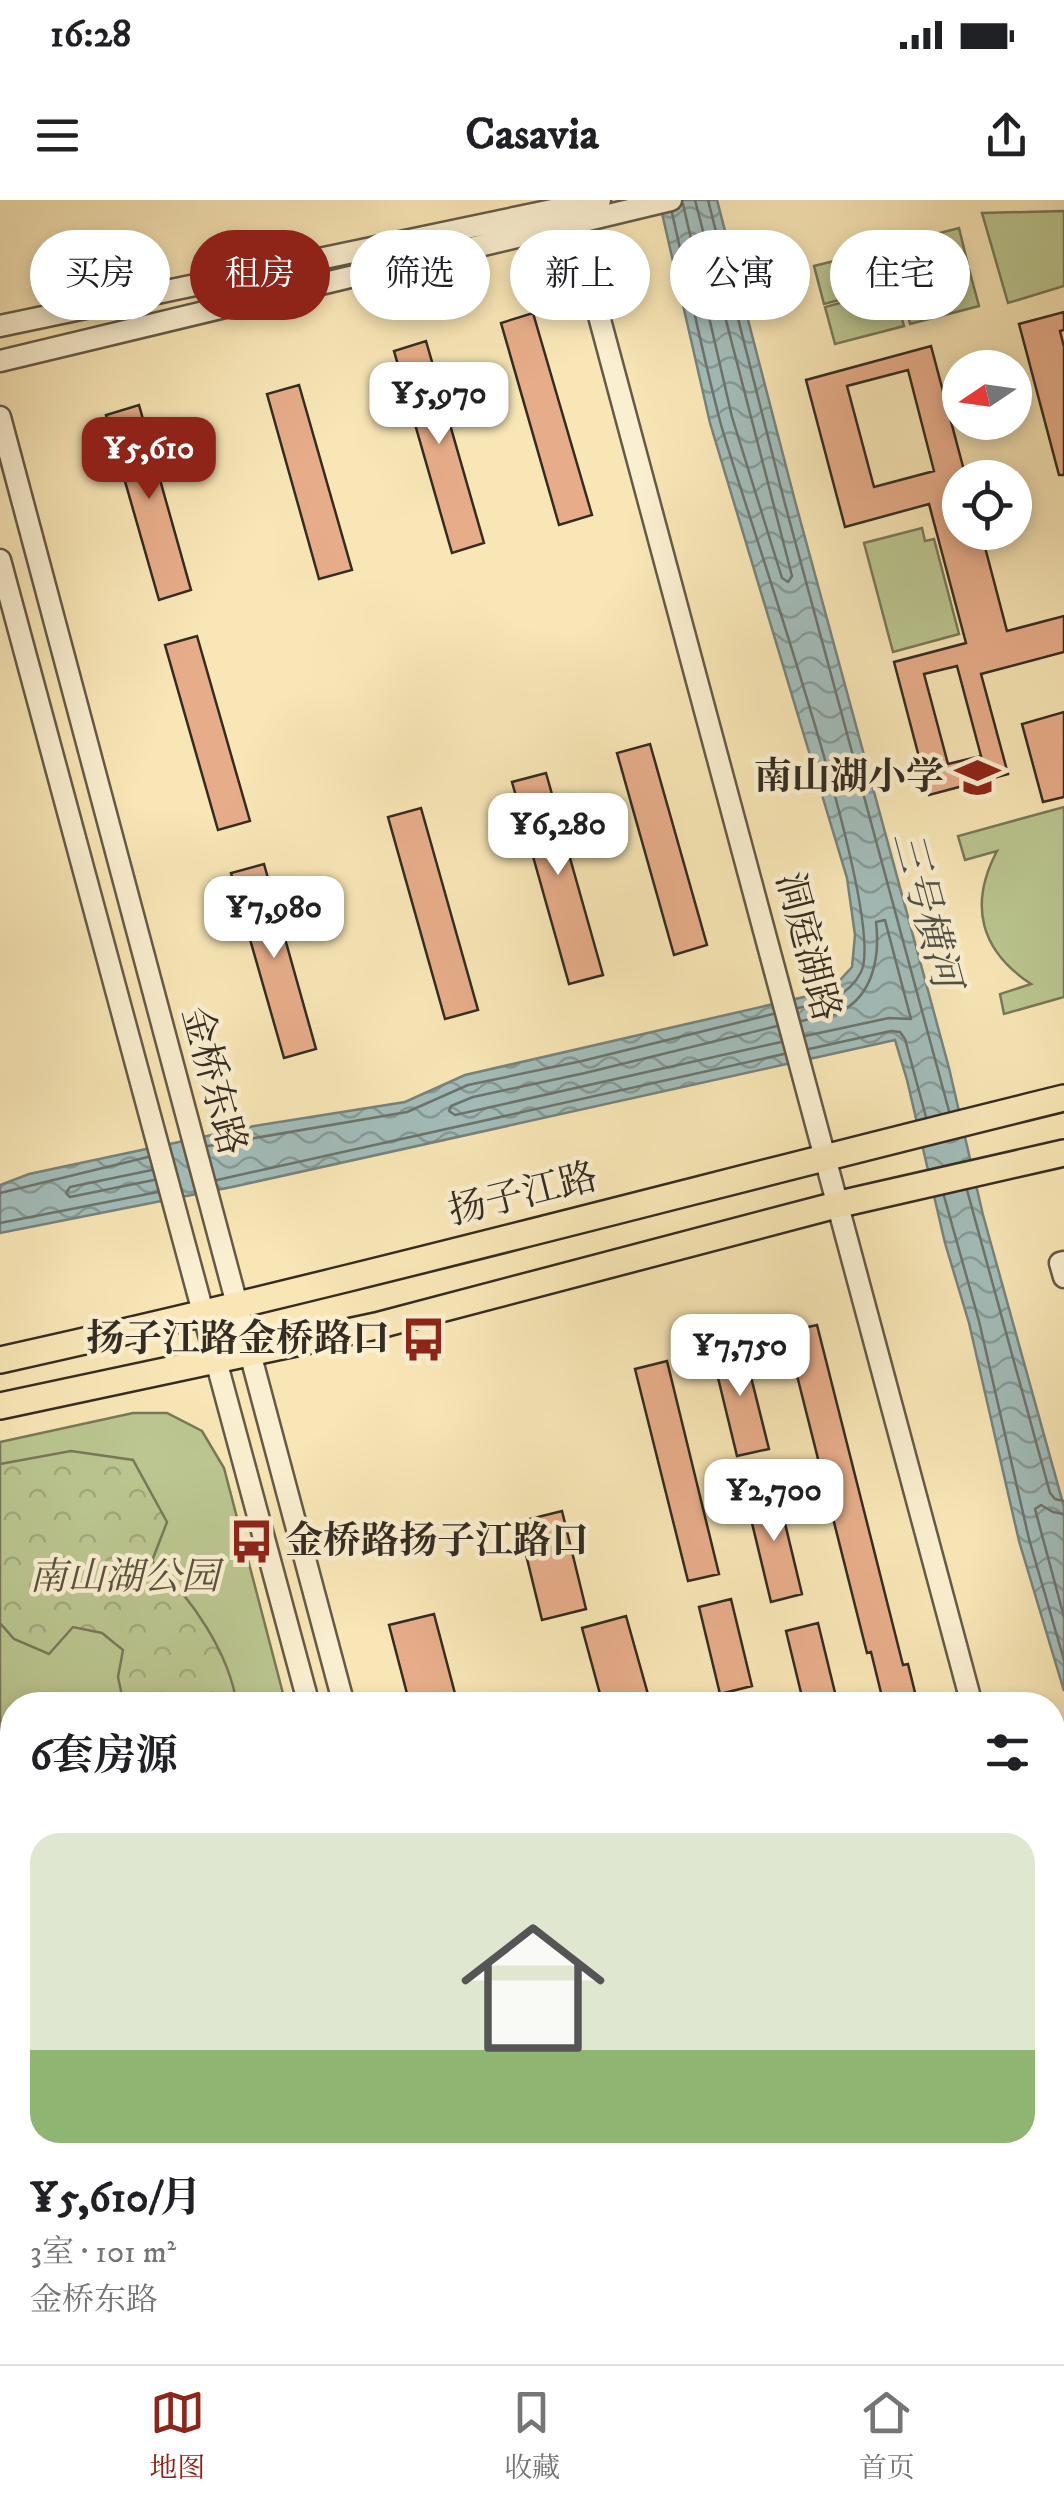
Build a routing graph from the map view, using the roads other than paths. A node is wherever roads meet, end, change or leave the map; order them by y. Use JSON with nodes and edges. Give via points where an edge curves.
{"nodes":[{"id":1,"x":600,"y":200,"type":"edge"},
{"id":2,"x":661,"y":202,"type":"edge"},
{"id":3,"x":573,"y":215,"type":"junction"},
{"id":4,"x":0,"y":326,"type":"edge"},
{"id":5,"x":0,"y":361,"type":"edge"},
{"id":6,"x":0,"y":417,"type":"edge"},
{"id":7,"x":0,"y":560,"type":"edge"},
{"id":8,"x":1064,"y":1098,"type":"edge"},
{"id":9,"x":1064,"y":1153,"type":"edge"},
{"id":10,"x":827,"y":1156,"type":"junction"},
{"id":11,"x":840,"y":1204,"type":"junction"},
{"id":12,"x":1064,"y":1262,"type":"edge"},
{"id":13,"x":1064,"y":1277,"type":"edge"},
{"id":14,"x":238,"y":1307,"type":"junction"},
{"id":15,"x":202,"y":1315,"type":"junction"},
{"id":16,"x":250,"y":1351,"type":"junction"},
{"id":17,"x":215,"y":1358,"type":"junction"},
{"id":18,"x":0,"y":1360,"type":"edge"},
{"id":19,"x":0,"y":1406,"type":"edge"},
{"id":20,"x":305,"y":1692,"type":"edge"},
{"id":21,"x":341,"y":1692,"type":"edge"},
{"id":22,"x":969,"y":1692,"type":"edge"}],
"edges":[{"from":1,"to":3,"type":"street"},
{"from":2,"to":3,"type":"street"},
{"from":3,"to":4,"type":"street"},
{"from":3,"to":5,"type":"street"},
{"from":3,"to":10,"type":"street","name":"洞庭湖路"},
{"from":6,"to":14,"type":"street","name":"金桥东路"},
{"from":7,"to":15,"type":"street","name":"金桥东路"},
{"from":8,"to":10,"type":"main road","name":"扬子江路"},
{"from":9,"to":11,"type":"main road"},
{"from":10,"to":11,"type":"street","name":"洞庭湖路"},
{"from":10,"to":14,"type":"main road","name":"扬子江路"},
{"from":11,"to":16,"type":"main road","via":[[376,1326]]},
{"from":11,"to":22,"type":"street","name":"洞庭湖路"},
{"from":12,"to":13,"type":"street"},
{"from":14,"to":15,"type":"main road","name":"扬子江路"},
{"from":14,"to":16,"type":"street","name":"金桥东路"},
{"from":15,"to":17,"type":"street","name":"金桥东路"},
{"from":15,"to":18,"type":"main road","name":"扬子江路"},
{"from":16,"to":17,"type":"main road"},
{"from":16,"to":21,"type":"street","name":"金桥东路"},
{"from":17,"to":19,"type":"main road"},
{"from":17,"to":20,"type":"street","name":"金桥东路"}]}
